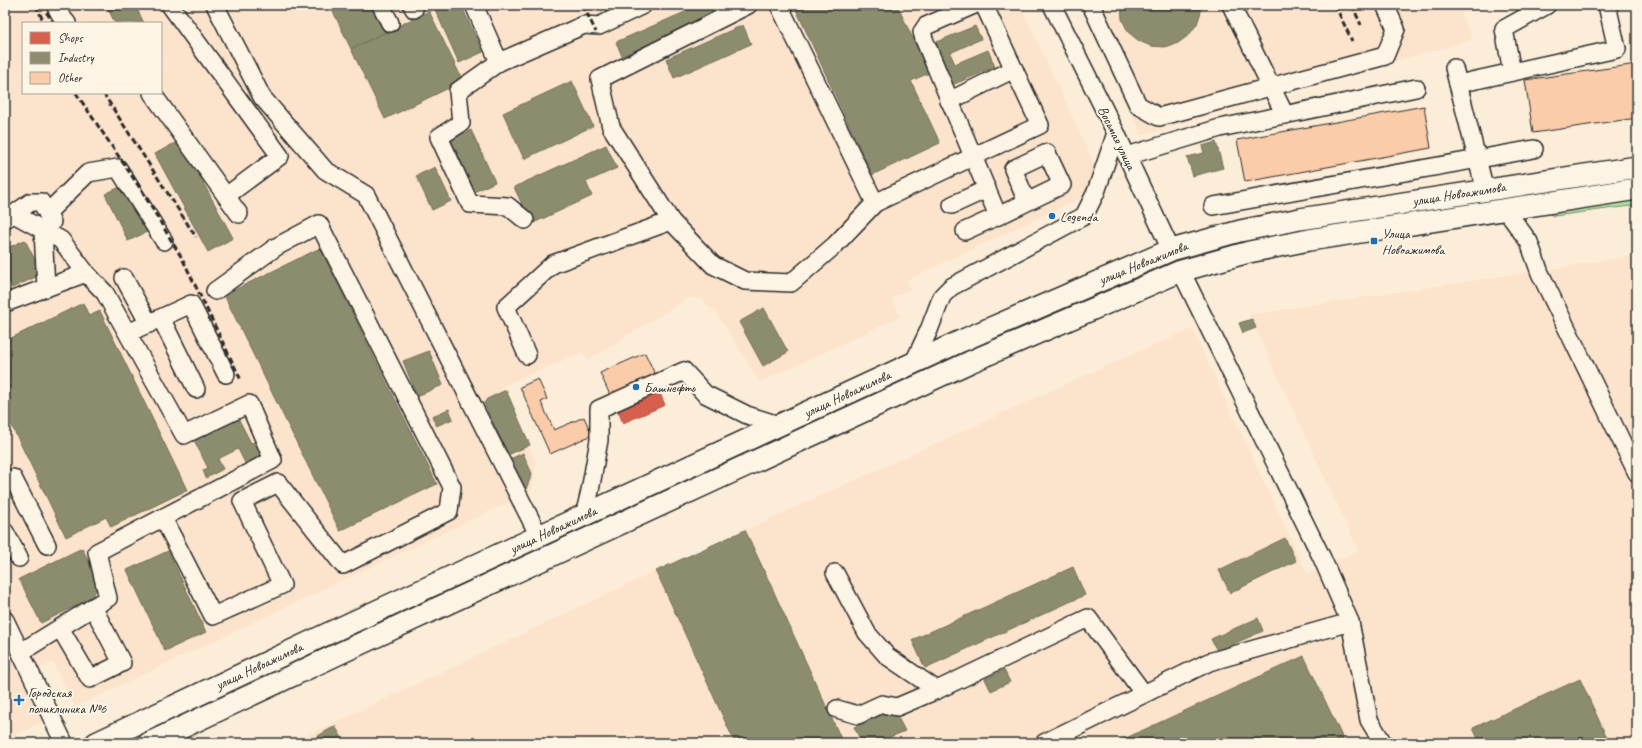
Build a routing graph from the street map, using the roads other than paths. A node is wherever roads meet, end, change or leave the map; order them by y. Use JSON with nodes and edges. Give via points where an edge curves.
{"nodes":[{"id":1,"x":55,"y":5,"type":"edge"},
{"id":2,"x":170,"y":5,"type":"edge"},
{"id":3,"x":214,"y":5,"type":"edge"},
{"id":4,"x":381,"y":5,"type":"edge"},
{"id":5,"x":474,"y":5,"type":"edge"},
{"id":6,"x":643,"y":5,"type":"edge"},
{"id":7,"x":748,"y":5,"type":"edge"},
{"id":8,"x":779,"y":5,"type":"edge"},
{"id":9,"x":974,"y":5,"type":"edge"},
{"id":10,"x":984,"y":5,"type":"edge"},
{"id":11,"x":1052,"y":5,"type":"edge"},
{"id":12,"x":1090,"y":5,"type":"edge"},
{"id":13,"x":1231,"y":5,"type":"edge"},
{"id":14,"x":1385,"y":5,"type":"edge"},
{"id":15,"x":1547,"y":5,"type":"edge"},
{"id":16,"x":1607,"y":5,"type":"edge"},
{"id":17,"x":66,"y":22,"type":"edge"},
{"id":18,"x":390,"y":23,"type":"dead end"},
{"id":19,"x":499,"y":62,"type":"junction"},
{"id":20,"x":1454,"y":68,"type":"dead end"},
{"id":21,"x":1014,"y":70,"type":"junction"},
{"id":22,"x":1512,"y":72,"type":"junction"},
{"id":23,"x":1458,"y":84,"type":"junction"},
{"id":24,"x":1272,"y":88,"type":"junction"},
{"id":25,"x":1416,"y":88,"type":"dead end"},
{"id":26,"x":153,"y":94,"type":"edge"},
{"id":27,"x":950,"y":101,"type":"junction"},
{"id":28,"x":1285,"y":115,"type":"junction"},
{"id":29,"x":1116,"y":133,"type":"junction"},
{"id":30,"x":1534,"y":149,"type":"dead end"},
{"id":31,"x":1126,"y":156,"type":"junction"},
{"id":32,"x":973,"y":157,"type":"junction"},
{"id":33,"x":1477,"y":159,"type":"junction"},
{"id":34,"x":1637,"y":167,"type":"edge"},
{"id":35,"x":987,"y":189,"type":"junction"},
{"id":36,"x":1637,"y":189,"type":"edge"},
{"id":37,"x":1485,"y":190,"type":"junction"},
{"id":38,"x":226,"y":196,"type":"junction"},
{"id":39,"x":1027,"y":202,"type":"dead end"},
{"id":40,"x":875,"y":203,"type":"junction"},
{"id":41,"x":952,"y":205,"type":"dead end"},
{"id":42,"x":1213,"y":206,"type":"dead end"},
{"id":43,"x":1505,"y":209,"type":"junction"},
{"id":44,"x":47,"y":213,"type":"junction"},
{"id":45,"x":239,"y":214,"type":"dead end"},
{"id":46,"x":998,"y":216,"type":"junction"},
{"id":47,"x":9,"y":217,"type":"edge"},
{"id":48,"x":525,"y":220,"type":"dead end"},
{"id":49,"x":671,"y":221,"type":"junction"},
{"id":50,"x":43,"y":230,"type":"junction"},
{"id":51,"x":965,"y":231,"type":"dead end"},
{"id":52,"x":61,"y":240,"type":"junction"},
{"id":53,"x":164,"y":241,"type":"dead end"},
{"id":54,"x":1171,"y":250,"type":"junction"},
{"id":55,"x":1181,"y":271,"type":"junction"},
{"id":56,"x":86,"y":273,"type":"junction"},
{"id":57,"x":124,"y":278,"type":"dead end"},
{"id":58,"x":46,"y":288,"type":"junction"},
{"id":59,"x":215,"y":291,"type":"dead end"},
{"id":60,"x":5,"y":303,"type":"edge"},
{"id":61,"x":155,"y":321,"type":"junction"},
{"id":62,"x":128,"y":333,"type":"junction"},
{"id":63,"x":527,"y":355,"type":"dead end"},
{"id":64,"x":913,"y":364,"type":"junction"},
{"id":65,"x":226,"y":374,"type":"dead end"},
{"id":66,"x":196,"y":389,"type":"dead end"},
{"id":67,"x":779,"y":425,"type":"junction"},
{"id":68,"x":1637,"y":473,"type":"edge"},
{"id":69,"x":5,"y":482,"type":"edge"},
{"id":70,"x":584,"y":516,"type":"junction"},
{"id":71,"x":163,"y":518,"type":"junction"},
{"id":72,"x":5,"y":532,"type":"edge"},
{"id":73,"x":538,"y":536,"type":"junction"},
{"id":74,"x":47,"y":545,"type":"dead end"},
{"id":75,"x":19,"y":558,"type":"dead end"},
{"id":76,"x":835,"y":573,"type":"dead end"},
{"id":77,"x":93,"y":607,"type":"junction"},
{"id":78,"x":5,"y":620,"type":"edge"},
{"id":79,"x":1350,"y":622,"type":"junction"},
{"id":80,"x":60,"y":628,"type":"junction"},
{"id":81,"x":21,"y":652,"type":"junction"},
{"id":82,"x":937,"y":690,"type":"junction"},
{"id":83,"x":1144,"y":694,"type":"junction"},
{"id":84,"x":837,"y":709,"type":"dead end"},
{"id":85,"x":64,"y":743,"type":"edge"},
{"id":86,"x":96,"y":743,"type":"edge"},
{"id":87,"x":149,"y":743,"type":"edge"},
{"id":88,"x":1044,"y":743,"type":"edge"},
{"id":89,"x":1383,"y":743,"type":"edge"}],
"edges":[{"from":1,"to":17,"type":"street"},
{"from":2,"to":38,"type":"street","via":[[280,156]]},
{"from":3,"to":73,"type":"street","via":[[262,97],[325,170],[366,195]]},
{"from":4,"to":18,"type":"street"},
{"from":5,"to":19,"type":"street"},
{"from":6,"to":19,"type":"street","via":[[599,26],[584,25]]},
{"from":7,"to":49,"type":"street","via":[[600,79],[611,127]]},
{"from":8,"to":40,"type":"street"},
{"from":9,"to":27,"type":"street","via":[[926,26],[922,32]]},
{"from":10,"to":21,"type":"street"},
{"from":11,"to":29,"type":"street","name":"Восьмая улица"},
{"from":12,"to":24,"type":"street","via":[[1138,105],[1159,117]]},
{"from":13,"to":24,"type":"street"},
{"from":14,"to":24,"type":"street","via":[[1396,29],[1385,56]]},
{"from":15,"to":22,"type":"street","via":[[1504,29]]},
{"from":16,"to":22,"type":"street","via":[[1617,49]]},
{"from":19,"to":48,"type":"street","via":[[458,91],[461,123],[439,137],[470,204],[508,206]]},
{"from":20,"to":23,"type":"street"},
{"from":21,"to":27,"type":"street"},
{"from":21,"to":32,"type":"street","via":[[1040,125]]},
{"from":22,"to":23,"type":"street"},
{"from":23,"to":33,"type":"street"},
{"from":24,"to":28,"type":"street"},
{"from":25,"to":28,"type":"street"},
{"from":26,"to":38,"type":"street"},
{"from":27,"to":32,"type":"street"},
{"from":28,"to":31,"type":"street","via":[[1220,128]]},
{"from":29,"to":31,"type":"street","name":"Восьмая улица"},
{"from":29,"to":64,"type":"street","via":[[1096,192],[1084,216],[951,287],[942,296]]},
{"from":30,"to":33,"type":"street"},
{"from":31,"to":54,"type":"street","name":"Восьмая улица"},
{"from":32,"to":35,"type":"street"},
{"from":32,"to":40,"type":"street"},
{"from":33,"to":37,"type":"street"},
{"from":33,"to":42,"type":"street"},
{"from":34,"to":37,"type":"main road","name":"улица Новоажимова"},
{"from":35,"to":41,"type":"street"},
{"from":35,"to":46,"type":"street"},
{"from":36,"to":43,"type":"main road","name":"улица Новоажимова"},
{"from":37,"to":54,"type":"main road","name":"улица Новоажимова","via":[[1292,221],[1240,231]]},
{"from":38,"to":45,"type":"street"},
{"from":39,"to":46,"type":"street"},
{"from":40,"to":49,"type":"street","via":[[835,244],[791,282],[745,281],[713,265]]},
{"from":43,"to":55,"type":"main road","name":"улица Новоажимова","via":[[1309,240],[1249,252]]},
{"from":43,"to":68,"type":"street","via":[[1529,242],[1540,273]]},
{"from":44,"to":47,"type":"street","via":[[41,202],[31,202]]},
{"from":44,"to":52,"type":"street"},
{"from":44,"to":53,"type":"street","via":[[88,173],[118,168]]},
{"from":46,"to":51,"type":"street"},
{"from":47,"to":50,"type":"street"},
{"from":49,"to":63,"type":"street","via":[[553,264],[506,307]]},
{"from":50,"to":52,"type":"street"},
{"from":50,"to":58,"type":"street"},
{"from":52,"to":56,"type":"street"},
{"from":54,"to":55,"type":"main road","name":"Восьмая улица"},
{"from":54,"to":64,"type":"main road","name":"улица Новоажимова"},
{"from":55,"to":79,"type":"street","via":[[1319,551]]},
{"from":55,"to":87,"type":"main road","name":"улица Новоажимова","via":[[970,362]]},
{"from":56,"to":58,"type":"street"},
{"from":56,"to":62,"type":"street","via":[[106,293]]},
{"from":57,"to":61,"type":"street"},
{"from":58,"to":60,"type":"street"},
{"from":59,"to":71,"type":"street","via":[[276,247],[319,224],[452,487],[449,511],[343,565],[278,483],[242,501],[282,585],[213,616]]},
{"from":61,"to":62,"type":"street"},
{"from":61,"to":65,"type":"street","via":[[191,304]]},
{"from":61,"to":66,"type":"street"},
{"from":62,"to":71,"type":"street","via":[[184,435],[249,404],[273,460]]},
{"from":64,"to":67,"type":"main road","name":"улица Новоажимова"},
{"from":67,"to":70,"type":"main road","name":"улица Новоажимова"},
{"from":67,"to":70,"type":"street","via":[[747,415],[705,394],[684,371],[599,409],[600,440]]},
{"from":69,"to":74,"type":"street","via":[[13,478]]},
{"from":70,"to":73,"type":"main road","name":"улица Новоажимова"},
{"from":71,"to":77,"type":"street","via":[[97,552],[108,598]]},
{"from":72,"to":75,"type":"street"},
{"from":73,"to":86,"type":"main road","name":"улица Новоажимова"},
{"from":76,"to":82,"type":"street","via":[[867,634],[887,656]]},
{"from":77,"to":80,"type":"street"},
{"from":77,"to":80,"type":"street","via":[[122,663],[90,679]]},
{"from":78,"to":81,"type":"street"},
{"from":79,"to":83,"type":"street","via":[[1209,662]]},
{"from":79,"to":89,"type":"street","via":[[1369,720]]},
{"from":80,"to":81,"type":"street"},
{"from":81,"to":85,"type":"street"},
{"from":82,"to":83,"type":"street","via":[[1088,618]]},
{"from":82,"to":84,"type":"street","via":[[897,707],[882,704],[858,715]]},
{"from":83,"to":88,"type":"street"}]}
